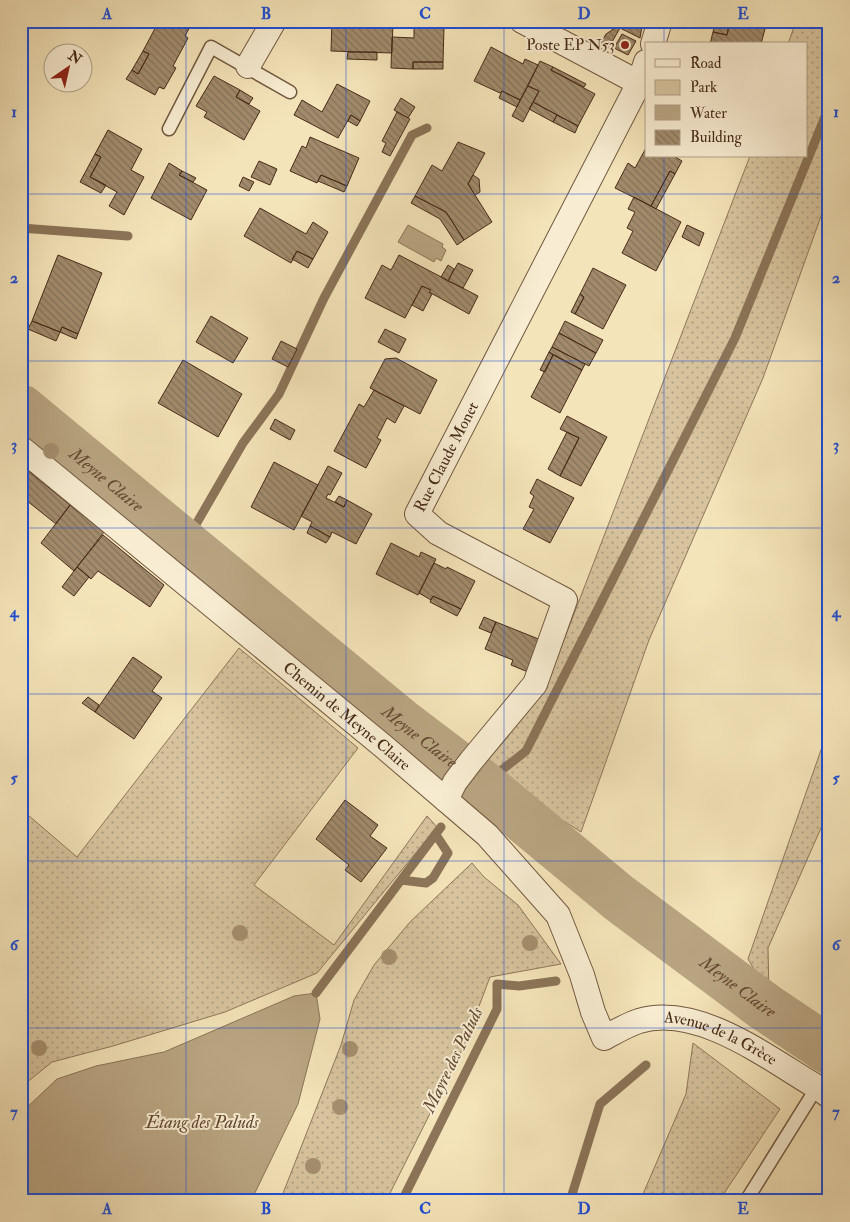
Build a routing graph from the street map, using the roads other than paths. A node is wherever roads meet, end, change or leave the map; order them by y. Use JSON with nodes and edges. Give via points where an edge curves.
{"nodes":[{"id":1,"x":274,"y":21,"type":"edge"},
{"id":2,"x":522,"y":21,"type":"edge"},
{"id":3,"x":660,"y":21,"type":"edge"},
{"id":4,"x":654,"y":42,"type":"edge"},
{"id":5,"x":248,"y":66,"type":"junction"},
{"id":6,"x":643,"y":72,"type":"edge"},
{"id":7,"x":290,"y":92,"type":"dead end"},
{"id":8,"x":169,"y":128,"type":"dead end"},
{"id":9,"x":21,"y":448,"type":"edge"},
{"id":10,"x":450,"y":791,"type":"junction"},
{"id":11,"x":604,"y":1038,"type":"joint"},
{"id":12,"x":823,"y":1092,"type":"edge"},
{"id":13,"x":746,"y":1201,"type":"edge"}],
"edges":[{"from":1,"to":5,"type":"street"},
{"from":2,"to":6,"type":"street"},
{"from":3,"to":4,"type":"street"},
{"from":5,"to":7,"type":"lane"},
{"from":5,"to":8,"type":"lane","via":[[211,47]]},
{"from":6,"to":10,"type":"street","name":"Rue Claude Monet","via":[[417,514],[438,533],[565,600],[535,684]]},
{"from":9,"to":10,"type":"street","name":"Chemin de Meyne Claire","via":[[383,746]]},
{"from":10,"to":11,"type":"street","name":"Chemin de Meyne Claire","via":[[558,915]]},
{"from":11,"to":12,"type":"street","name":"Avenue de la Grèce","via":[[639,1021],[672,1018],[718,1029]]},
{"from":12,"to":13,"type":"lane"}]}
